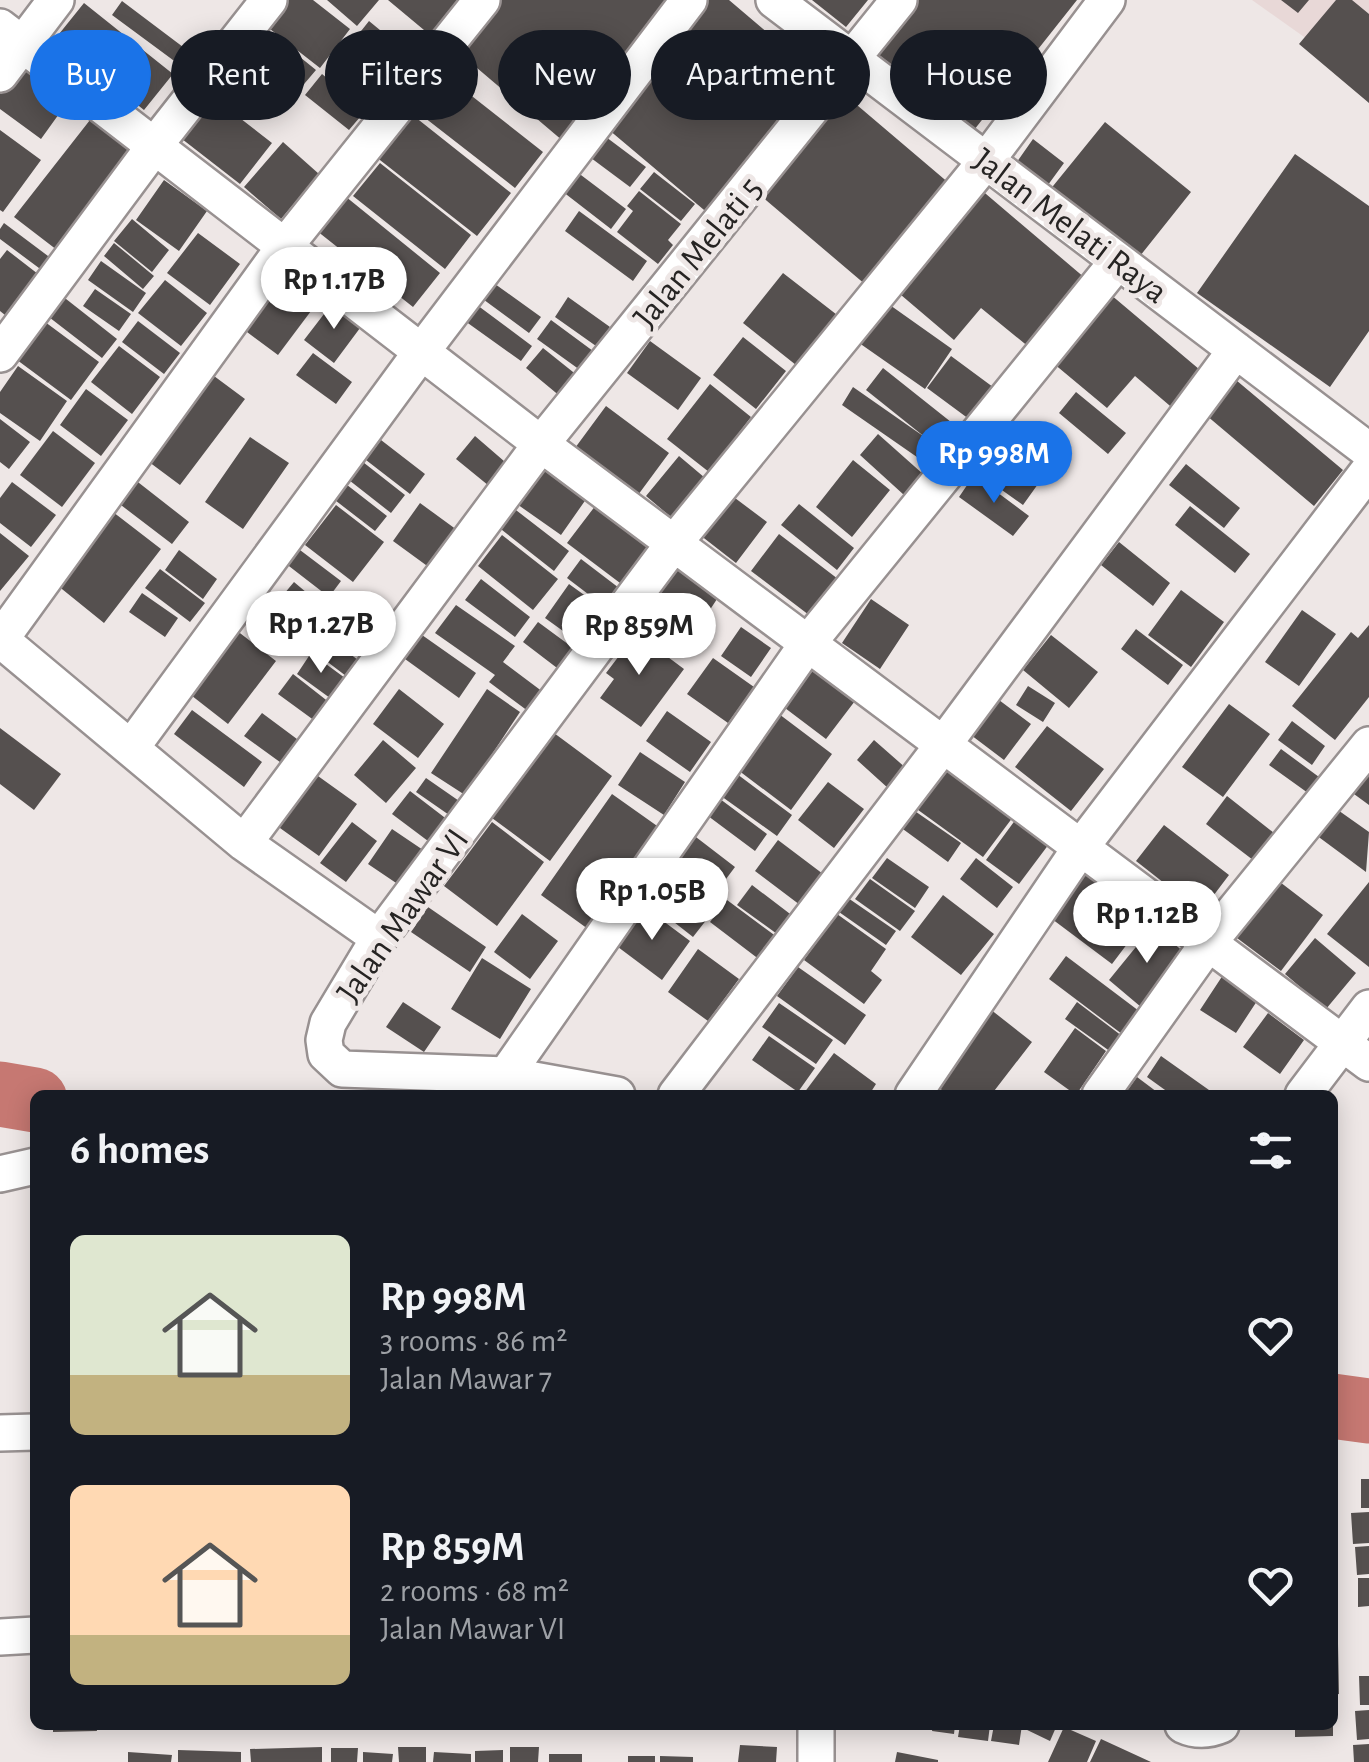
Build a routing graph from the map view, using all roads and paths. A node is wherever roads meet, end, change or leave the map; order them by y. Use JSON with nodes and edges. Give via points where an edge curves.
{"nodes":[{"id":1,"x":56,"y":0,"type":"edge"},
{"id":2,"x":270,"y":0,"type":"edge"},
{"id":3,"x":482,"y":0,"type":"edge"},
{"id":4,"x":688,"y":0,"type":"edge"},
{"id":5,"x":774,"y":0,"type":"edge"},
{"id":6,"x":900,"y":0,"type":"edge"},
{"id":7,"x":1108,"y":0,"type":"edge"},
{"id":8,"x":814,"y":30,"type":"edge"},
{"id":9,"x":12,"y":35,"type":"edge"},
{"id":10,"x":870,"y":38,"type":"edge"},
{"id":11,"x":870,"y":73,"type":"edge"},
{"id":12,"x":0,"y":74,"type":"edge"},
{"id":13,"x":804,"y":120,"type":"edge"},
{"id":14,"x":155,"y":148,"type":"junction"},
{"id":15,"x":986,"y":161,"type":"junction"},
{"id":16,"x":285,"y":246,"type":"junction"},
{"id":17,"x":1118,"y":260,"type":"junction"},
{"id":18,"x":422,"y":350,"type":"junction"},
{"id":19,"x":1236,"y":350,"type":"junction"},
{"id":20,"x":0,"y":354,"type":"edge"},
{"id":21,"x":541,"y":444,"type":"junction"},
{"id":22,"x":1369,"y":450,"type":"edge"},
{"id":23,"x":1369,"y":470,"type":"edge"},
{"id":24,"x":674,"y":543,"type":"junction"},
{"id":25,"x":0,"y":640,"type":"edge"},
{"id":26,"x":808,"y":644,"type":"junction"},
{"id":27,"x":943,"y":744,"type":"junction"},
{"id":28,"x":1369,"y":744,"type":"edge"},
{"id":29,"x":131,"y":748,"type":"junction"},
{"id":30,"x":244,"y":843,"type":"junction"},
{"id":31,"x":1081,"y":846,"type":"junction"},
{"id":32,"x":379,"y":938,"type":"junction"},
{"id":33,"x":1209,"y":942,"type":"junction"},
{"id":34,"x":1369,"y":1008,"type":"edge"},
{"id":35,"x":1355,"y":1053,"type":"edge"},
{"id":36,"x":506,"y":1075,"type":"junction"},
{"id":37,"x":589,"y":1090,"type":"edge"},
{"id":38,"x":680,"y":1090,"type":"edge"},
{"id":39,"x":916,"y":1090,"type":"edge"},
{"id":40,"x":1104,"y":1090,"type":"edge"},
{"id":41,"x":1309,"y":1090,"type":"edge"},
{"id":42,"x":30,"y":1167,"type":"edge"},
{"id":43,"x":0,"y":1174,"type":"edge"},
{"id":44,"x":30,"y":1432,"type":"edge"},
{"id":45,"x":0,"y":1433,"type":"edge"},
{"id":46,"x":30,"y":1635,"type":"edge"},
{"id":47,"x":0,"y":1637,"type":"edge"},
{"id":48,"x":816,"y":1730,"type":"edge"},
{"id":49,"x":816,"y":1762,"type":"edge"}],
"edges":[{"from":1,"to":9,"type":"street"},
{"from":2,"to":14,"type":"street"},
{"from":3,"to":16,"type":"street"},
{"from":4,"to":18,"type":"street"},
{"from":5,"to":8,"type":"street","name":"Jalan Melati Raya"},
{"from":6,"to":10,"type":"street","name":"Jalan Melati 5"},
{"from":7,"to":15,"type":"street","name":"Jalan Mawar VI"},
{"from":9,"to":12,"type":"street"},
{"from":9,"to":14,"type":"street"},
{"from":11,"to":15,"type":"street","name":"Jalan Melati Raya"},
{"from":13,"to":21,"type":"street","name":"Jalan Melati 5"},
{"from":14,"to":16,"type":"street"},
{"from":14,"to":20,"type":"street"},
{"from":15,"to":17,"type":"street","name":"Jalan Melati Raya"},
{"from":15,"to":24,"type":"street","name":"Jalan Mawar VI"},
{"from":16,"to":18,"type":"street"},
{"from":16,"to":25,"type":"street"},
{"from":17,"to":19,"type":"street","name":"Jalan Melati Raya"},
{"from":17,"to":26,"type":"street"},
{"from":18,"to":21,"type":"street"},
{"from":18,"to":29,"type":"street"},
{"from":19,"to":22,"type":"street","name":"Jalan Melati Raya"},
{"from":19,"to":27,"type":"street"},
{"from":21,"to":24,"type":"street"},
{"from":21,"to":30,"type":"street","name":"Jalan Melati 5"},
{"from":23,"to":31,"type":"street"},
{"from":24,"to":26,"type":"street"},
{"from":24,"to":32,"type":"street","name":"Jalan Mawar VI"},
{"from":25,"to":29,"type":"street"},
{"from":26,"to":27,"type":"street"},
{"from":26,"to":36,"type":"street"},
{"from":27,"to":31,"type":"street"},
{"from":27,"to":38,"type":"street"},
{"from":28,"to":33,"type":"street"},
{"from":29,"to":30,"type":"street"},
{"from":30,"to":32,"type":"street"},
{"from":31,"to":33,"type":"street"},
{"from":31,"to":39,"type":"street"},
{"from":32,"to":36,"type":"street","name":"Jalan Mawar VI","via":[[328,1023],[324,1040],[332,1062],[342,1070]]},
{"from":33,"to":35,"type":"street"},
{"from":33,"to":40,"type":"street"},
{"from":34,"to":35,"type":"street"},
{"from":35,"to":41,"type":"street"},
{"from":36,"to":37,"type":"street","name":"Jalan Mawar VI"},
{"from":42,"to":43,"type":"street"},
{"from":44,"to":45,"type":"street"},
{"from":46,"to":47,"type":"street"},
{"from":48,"to":49,"type":"street"}]}
